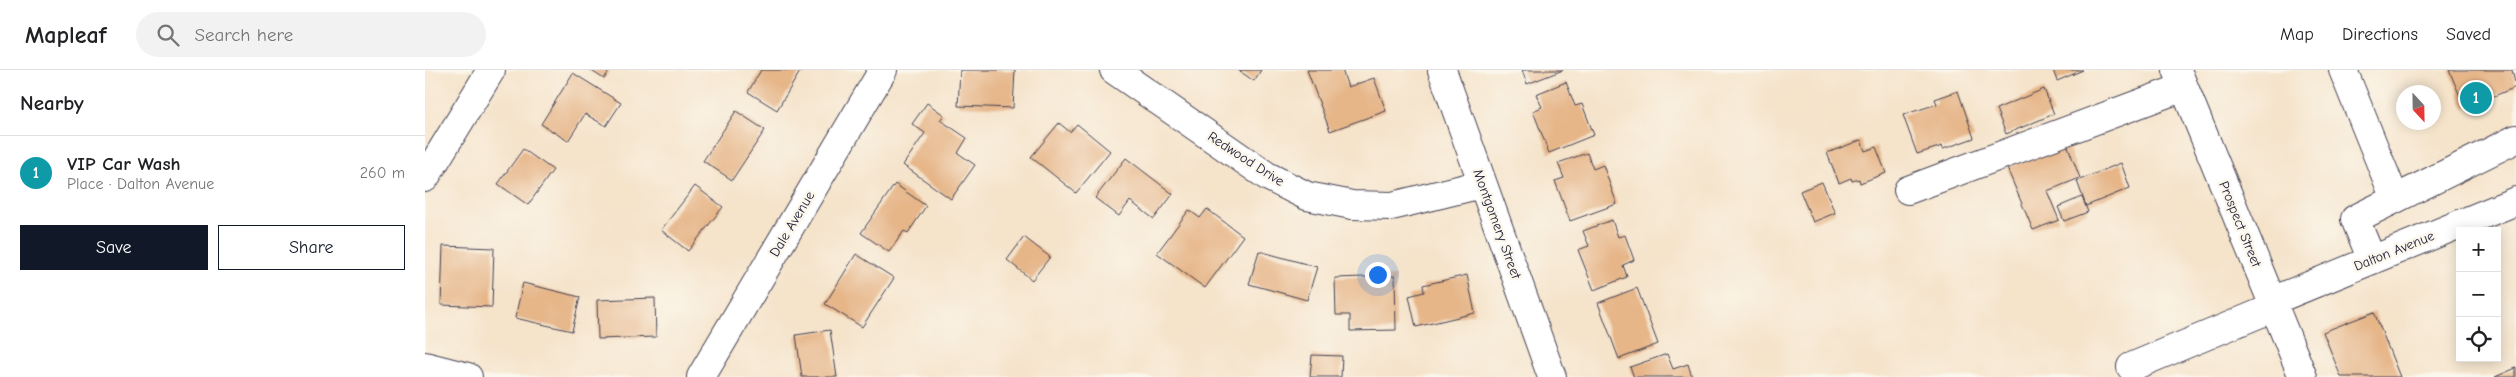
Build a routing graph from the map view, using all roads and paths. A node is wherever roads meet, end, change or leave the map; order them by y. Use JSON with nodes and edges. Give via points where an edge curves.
{"nodes":[{"id":1,"x":491,"y":70,"type":"edge"},
{"id":2,"x":883,"y":70,"type":"edge"},
{"id":3,"x":1114,"y":70,"type":"edge"},
{"id":4,"x":1442,"y":70,"type":"edge"},
{"id":5,"x":2343,"y":70,"type":"edge"},
{"id":6,"x":2181,"y":78,"type":"edge"},
{"id":7,"x":2516,"y":139,"type":"edge"},
{"id":8,"x":425,"y":178,"type":"edge"},
{"id":9,"x":1482,"y":184,"type":"junction"},
{"id":10,"x":1908,"y":190,"type":"dead end"},
{"id":11,"x":2395,"y":200,"type":"junction"},
{"id":12,"x":2516,"y":201,"type":"edge"},
{"id":13,"x":2372,"y":260,"type":"junction"},
{"id":14,"x":2273,"y":304,"type":"junction"},
{"id":15,"x":425,"y":366,"type":"edge"},
{"id":16,"x":2131,"y":367,"type":"dead end"},
{"id":17,"x":468,"y":377,"type":"edge"},
{"id":18,"x":701,"y":377,"type":"edge"},
{"id":19,"x":1552,"y":377,"type":"edge"},
{"id":20,"x":2303,"y":377,"type":"edge"}],
"edges":[{"from":1,"to":8,"type":"street"},
{"from":2,"to":18,"type":"street","name":"Dale Avenue"},
{"from":3,"to":9,"type":"street","name":"Redwood Drive","via":[[1267,176],[1307,196],[1352,205],[1392,206]]},
{"from":4,"to":9,"type":"street","name":"Montgomery Street"},
{"from":5,"to":11,"type":"street"},
{"from":6,"to":10,"type":"street"},
{"from":6,"to":14,"type":"street","name":"Prospect Street"},
{"from":7,"to":11,"type":"street"},
{"from":9,"to":19,"type":"street","name":"Montgomery Street"},
{"from":11,"to":13,"type":"street","via":[[2355,219]]},
{"from":12,"to":13,"type":"street","name":"Dalton Avenue"},
{"from":13,"to":14,"type":"street","name":"Dalton Avenue"},
{"from":14,"to":16,"type":"street","name":"Dalton Avenue"},
{"from":14,"to":20,"type":"street","name":"Prospect Street"},
{"from":15,"to":17,"type":"street"}]}
